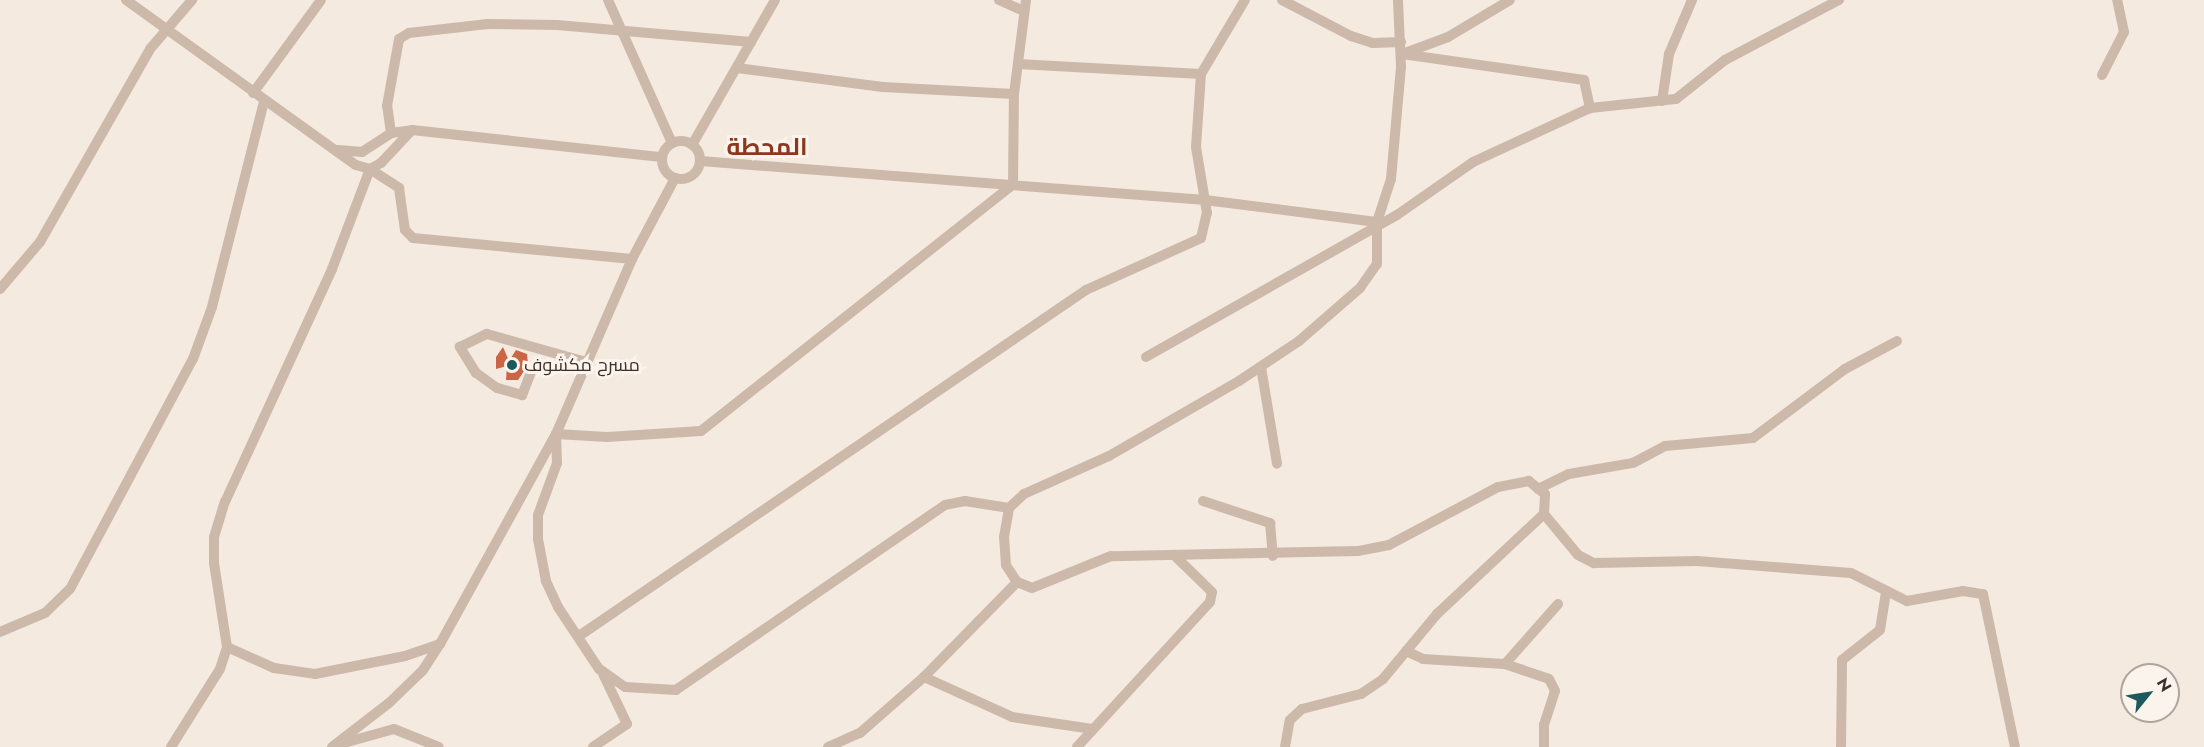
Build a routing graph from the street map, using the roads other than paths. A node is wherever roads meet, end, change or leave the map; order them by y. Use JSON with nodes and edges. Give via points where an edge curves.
{"nodes":[{"id":1,"x":126,"y":0,"type":"edge"},
{"id":2,"x":192,"y":0,"type":"edge"},
{"id":3,"x":321,"y":0,"type":"edge"},
{"id":4,"x":608,"y":0,"type":"edge"},
{"id":5,"x":775,"y":0,"type":"edge"},
{"id":6,"x":999,"y":0,"type":"edge"},
{"id":7,"x":1245,"y":0,"type":"edge"},
{"id":8,"x":1282,"y":0,"type":"edge"},
{"id":9,"x":1398,"y":0,"type":"edge"},
{"id":10,"x":1510,"y":0,"type":"edge"},
{"id":11,"x":1692,"y":0,"type":"edge"},
{"id":12,"x":1839,"y":0,"type":"edge"},
{"id":13,"x":2117,"y":0,"type":"edge"},
{"id":14,"x":1025,"y":5,"type":"edge"},
{"id":15,"x":166,"y":29,"type":"junction"},
{"id":16,"x":621,"y":29,"type":"junction"},
{"id":17,"x":751,"y":42,"type":"junction"},
{"id":18,"x":1401,"y":42,"type":"junction"},
{"id":19,"x":1402,"y":54,"type":"junction"},
{"id":20,"x":1018,"y":64,"type":"junction"},
{"id":21,"x":737,"y":68,"type":"junction"},
{"id":22,"x":1201,"y":74,"type":"junction"},
{"id":23,"x":2103,"y":75,"type":"dead end"},
{"id":24,"x":254,"y":93,"type":"junction"},
{"id":25,"x":1014,"y":94,"type":"junction"},
{"id":26,"x":1662,"y":100,"type":"junction"},
{"id":27,"x":264,"y":102,"type":"junction"},
{"id":28,"x":1590,"y":108,"type":"junction"},
{"id":29,"x":412,"y":130,"type":"junction"},
{"id":30,"x":391,"y":133,"type":"junction"},
{"id":31,"x":672,"y":143,"type":"junction"},
{"id":32,"x":692,"y":145,"type":"junction"},
{"id":33,"x":334,"y":149,"type":"junction"},
{"id":34,"x":662,"y":157,"type":"junction"},
{"id":35,"x":700,"y":161,"type":"junction"},
{"id":36,"x":370,"y":169,"type":"junction"},
{"id":37,"x":675,"y":178,"type":"junction"},
{"id":38,"x":1012,"y":185,"type":"junction"},
{"id":39,"x":1204,"y":200,"type":"junction"},
{"id":40,"x":1377,"y":222,"type":"junction"},
{"id":41,"x":632,"y":259,"type":"junction"},
{"id":42,"x":6,"y":274,"type":"edge"},
{"id":43,"x":0,"y":289,"type":"edge"},
{"id":44,"x":1897,"y":341,"type":"dead end"},
{"id":45,"x":1146,"y":357,"type":"dead end"},
{"id":46,"x":586,"y":362,"type":"junction"},
{"id":47,"x":1261,"y":367,"type":"junction"},
{"id":48,"x":531,"y":372,"type":"dead end"},
{"id":49,"x":556,"y":434,"type":"junction"},
{"id":50,"x":1277,"y":464,"type":"dead end"},
{"id":51,"x":1538,"y":489,"type":"junction"},
{"id":52,"x":1203,"y":501,"type":"dead end"},
{"id":53,"x":1009,"y":508,"type":"junction"},
{"id":54,"x":1544,"y":514,"type":"junction"},
{"id":55,"x":1273,"y":556,"type":"junction"},
{"id":56,"x":1176,"y":557,"type":"junction"},
{"id":57,"x":1017,"y":582,"type":"junction"},
{"id":58,"x":1886,"y":594,"type":"junction"},
{"id":59,"x":1558,"y":604,"type":"dead end"},
{"id":60,"x":0,"y":632,"type":"edge"},
{"id":61,"x":579,"y":636,"type":"junction"},
{"id":62,"x":440,"y":644,"type":"junction"},
{"id":63,"x":226,"y":647,"type":"junction"},
{"id":64,"x":1406,"y":651,"type":"junction"},
{"id":65,"x":1505,"y":664,"type":"junction"},
{"id":66,"x":600,"y":669,"type":"junction"},
{"id":67,"x":924,"y":677,"type":"junction"},
{"id":68,"x":1092,"y":729,"type":"junction"},
{"id":69,"x":334,"y":746,"type":"edge"},
{"id":70,"x":171,"y":747,"type":"edge"},
{"id":71,"x":439,"y":747,"type":"edge"},
{"id":72,"x":593,"y":747,"type":"edge"},
{"id":73,"x":828,"y":747,"type":"edge"},
{"id":74,"x":1077,"y":747,"type":"edge"},
{"id":75,"x":1284,"y":747,"type":"edge"},
{"id":76,"x":1544,"y":747,"type":"edge"},
{"id":77,"x":1841,"y":747,"type":"edge"},
{"id":78,"x":2015,"y":747,"type":"edge"}],
"edges":[{"from":1,"to":15,"type":"street"},
{"from":2,"to":15,"type":"street"},
{"from":3,"to":24,"type":"street"},
{"from":4,"to":16,"type":"street"},
{"from":5,"to":17,"type":"street"},
{"from":6,"to":14,"type":"street"},
{"from":7,"to":22,"type":"street"},
{"from":8,"to":18,"type":"street","via":[[1351,36],[1373,43]]},
{"from":9,"to":18,"type":"street"},
{"from":10,"to":19,"type":"street","via":[[1448,37]]},
{"from":11,"to":26,"type":"street","via":[[1670,54]]},
{"from":12,"to":26,"type":"street","via":[[1725,60],[1676,99]]},
{"from":13,"to":23,"type":"street","via":[[2124,32]]},
{"from":14,"to":20,"type":"street"},
{"from":15,"to":24,"type":"street"},
{"from":15,"to":42,"type":"street","via":[[102,128],[40,242]]},
{"from":16,"to":17,"type":"street"},
{"from":16,"to":30,"type":"street","via":[[487,24],[409,33],[399,39],[387,106]]},
{"from":16,"to":31,"type":"street"},
{"from":17,"to":21,"type":"street"},
{"from":18,"to":19,"type":"street"},
{"from":19,"to":28,"type":"street","via":[[1584,80]]},
{"from":19,"to":40,"type":"street","via":[[1391,179]]},
{"from":20,"to":22,"type":"street"},
{"from":20,"to":25,"type":"street"},
{"from":21,"to":25,"type":"street","via":[[882,87]]},
{"from":21,"to":32,"type":"street"},
{"from":22,"to":39,"type":"street","via":[[1196,147]]},
{"from":24,"to":27,"type":"street"},
{"from":25,"to":38,"type":"street"},
{"from":26,"to":28,"type":"street"},
{"from":27,"to":33,"type":"street"},
{"from":27,"to":60,"type":"street","via":[[215,296],[193,359],[70,589],[45,613]]},
{"from":28,"to":40,"type":"street","via":[[1473,162],[1397,215]]},
{"from":29,"to":30,"type":"street"},
{"from":29,"to":34,"type":"street"},
{"from":29,"to":36,"type":"street"},
{"from":30,"to":33,"type":"street","via":[[362,152]]},
{"from":31,"to":32,"type":"street"},
{"from":31,"to":34,"type":"street"},
{"from":32,"to":35,"type":"street"},
{"from":33,"to":36,"type":"street"},
{"from":34,"to":37,"type":"street","via":[[665,170]]},
{"from":35,"to":37,"type":"street","via":[[689,177]]},
{"from":35,"to":38,"type":"street"},
{"from":36,"to":41,"type":"street","via":[[399,188],[405,230],[413,238]]},
{"from":36,"to":63,"type":"street","via":[[327,280],[225,502],[214,537]]},
{"from":37,"to":41,"type":"street"},
{"from":38,"to":39,"type":"street"},
{"from":38,"to":49,"type":"street","via":[[701,431],[619,436]]},
{"from":39,"to":40,"type":"street"},
{"from":39,"to":61,"type":"street","via":[[1201,238],[1086,290]]},
{"from":40,"to":45,"type":"street"},
{"from":40,"to":47,"type":"street","via":[[1377,264],[1360,288],[1332,316]]},
{"from":41,"to":46,"type":"street"},
{"from":42,"to":43,"type":"street"},
{"from":44,"to":51,"type":"street","via":[[1845,369],[1753,438],[1665,446],[1633,463],[1569,474]]},
{"from":46,"to":48,"type":"street","via":[[487,334],[460,347],[476,372],[497,388],[522,395]]},
{"from":46,"to":49,"type":"street"},
{"from":47,"to":50,"type":"street"},
{"from":47,"to":53,"type":"street","via":[[1108,456],[1024,494]]},
{"from":49,"to":61,"type":"street","via":[[557,463],[538,515],[539,556],[558,607]]},
{"from":49,"to":62,"type":"street"},
{"from":51,"to":54,"type":"street","via":[[1545,494]]},
{"from":51,"to":55,"type":"street","via":[[1529,481],[1498,487],[1389,545]]},
{"from":52,"to":55,"type":"street","via":[[1270,523]]},
{"from":53,"to":57,"type":"street","via":[[1004,537],[1006,564]]},
{"from":53,"to":66,"type":"street","via":[[965,501],[945,505],[676,690],[625,687]]},
{"from":54,"to":58,"type":"street","via":[[1578,555],[1594,563],[1697,561],[1851,573]]},
{"from":54,"to":64,"type":"street","via":[[1437,614]]},
{"from":55,"to":56,"type":"street"},
{"from":56,"to":57,"type":"street","via":[[1111,556],[1054,582],[1032,588]]},
{"from":56,"to":68,"type":"street","via":[[1212,592],[1210,602]]},
{"from":57,"to":67,"type":"street"},
{"from":58,"to":77,"type":"street","via":[[1880,630],[1842,660]]},
{"from":58,"to":78,"type":"street","via":[[1915,601],[1964,591],[1983,594]]},
{"from":59,"to":65,"type":"street"},
{"from":61,"to":66,"type":"street"},
{"from":62,"to":63,"type":"street","via":[[405,656],[315,674],[274,668]]},
{"from":62,"to":69,"type":"street","via":[[423,670],[398,695]]},
{"from":63,"to":70,"type":"street","via":[[220,669]]},
{"from":64,"to":65,"type":"street","via":[[1423,659]]},
{"from":64,"to":75,"type":"street","via":[[1383,678],[1361,694],[1302,709],[1290,720]]},
{"from":65,"to":76,"type":"street","via":[[1549,679],[1555,691],[1544,725]]},
{"from":66,"to":72,"type":"street","via":[[621,704],[627,724]]},
{"from":67,"to":68,"type":"street","via":[[1012,717]]},
{"from":67,"to":73,"type":"street","via":[[860,733]]},
{"from":68,"to":74,"type":"street"},
{"from":69,"to":71,"type":"street","via":[[394,729]]}]}
